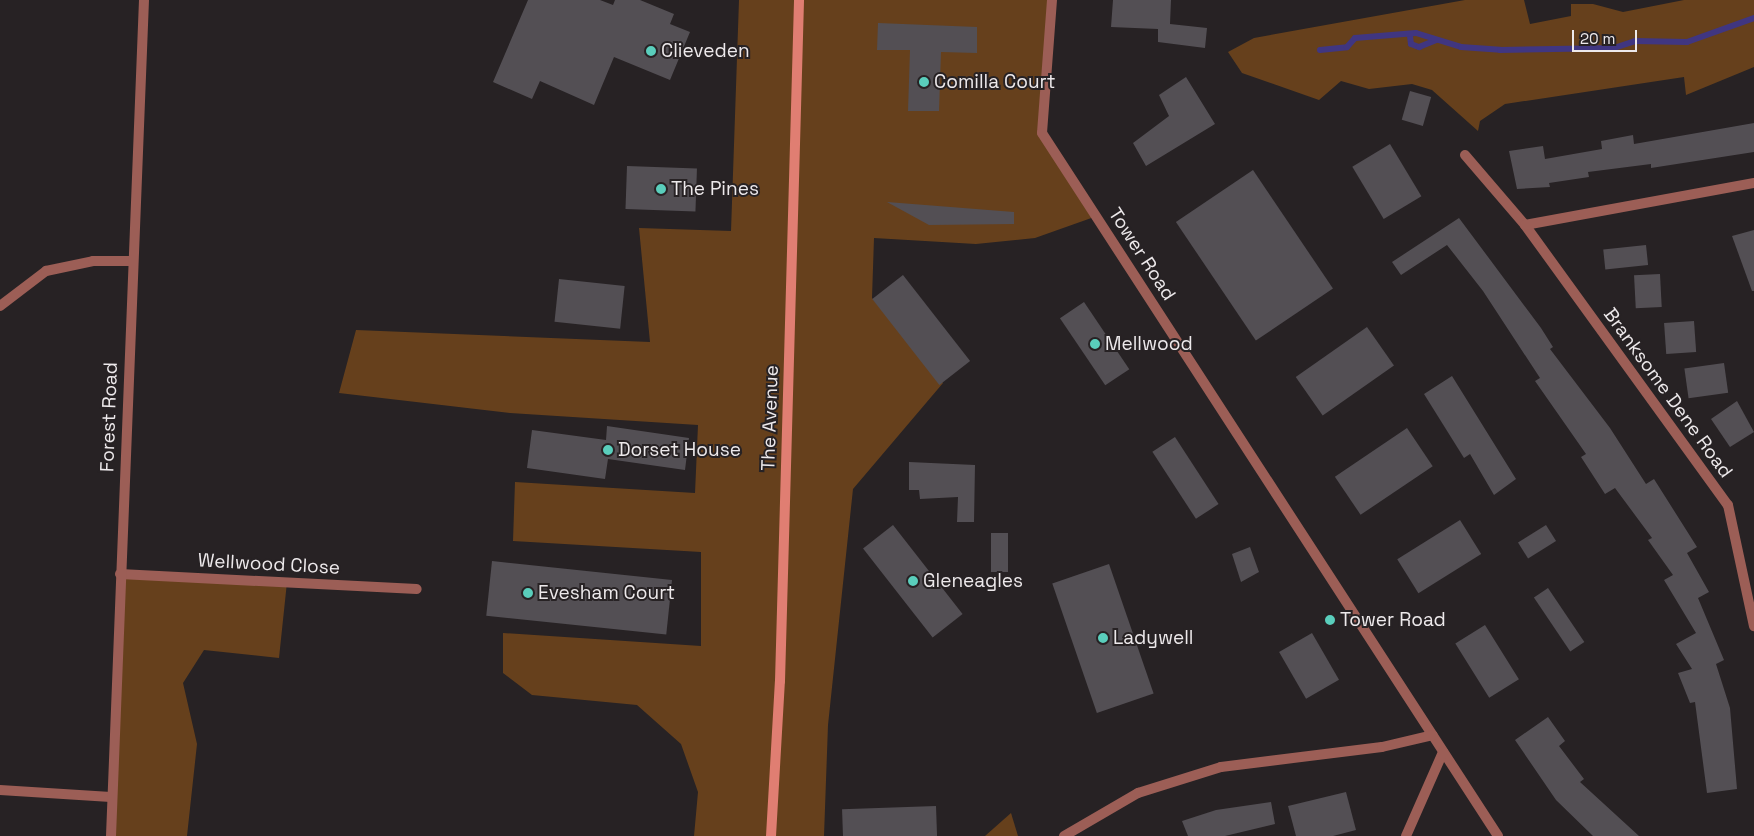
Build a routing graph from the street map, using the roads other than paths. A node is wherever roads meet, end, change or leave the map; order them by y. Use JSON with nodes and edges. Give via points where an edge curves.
{"nodes":[{"id":1,"x":144,"y":0,"type":"edge"},
{"id":2,"x":799,"y":0,"type":"edge"},
{"id":3,"x":1052,"y":0,"type":"edge"},
{"id":4,"x":1465,"y":155,"type":"dead end"},
{"id":5,"x":1754,"y":183,"type":"edge"},
{"id":6,"x":1525,"y":225,"type":"junction"},
{"id":7,"x":133,"y":261,"type":"junction"},
{"id":8,"x":0,"y":306,"type":"edge"},
{"id":9,"x":120,"y":574,"type":"junction"},
{"id":10,"x":417,"y":588,"type":"dead end"},
{"id":11,"x":1754,"y":626,"type":"edge"},
{"id":12,"x":1433,"y":735,"type":"junction"},
{"id":13,"x":1443,"y":752,"type":"junction"},
{"id":14,"x":0,"y":790,"type":"edge"},
{"id":15,"x":111,"y":797,"type":"junction"},
{"id":16,"x":111,"y":836,"type":"edge"},
{"id":17,"x":771,"y":836,"type":"edge"},
{"id":18,"x":1064,"y":836,"type":"edge"},
{"id":19,"x":1406,"y":836,"type":"edge"},
{"id":20,"x":1498,"y":836,"type":"edge"}],
"edges":[{"from":1,"to":7,"type":"street","name":"Forest Road"},
{"from":2,"to":17,"type":"main road","name":"The Avenue","via":[[780,681]]},
{"from":3,"to":12,"type":"street","name":"Tower Road","via":[[1042,133]]},
{"from":4,"to":6,"type":"street","name":"Branksome Dene Road"},
{"from":5,"to":6,"type":"street"},
{"from":6,"to":11,"type":"street","name":"Branksome Dene Road","via":[[1728,505]]},
{"from":7,"to":8,"type":"street","via":[[94,260],[46,271]]},
{"from":7,"to":9,"type":"street","name":"Forest Road"},
{"from":9,"to":10,"type":"street","name":"Wellwood Close"},
{"from":9,"to":15,"type":"street","name":"Forest Road"},
{"from":12,"to":13,"type":"street","name":"Tower Road"},
{"from":12,"to":18,"type":"street","via":[[1382,747],[1221,767],[1138,793]]},
{"from":13,"to":19,"type":"street"},
{"from":13,"to":20,"type":"street","name":"Tower Road"},
{"from":14,"to":15,"type":"street"},
{"from":15,"to":16,"type":"street","name":"Forest Road"}]}
